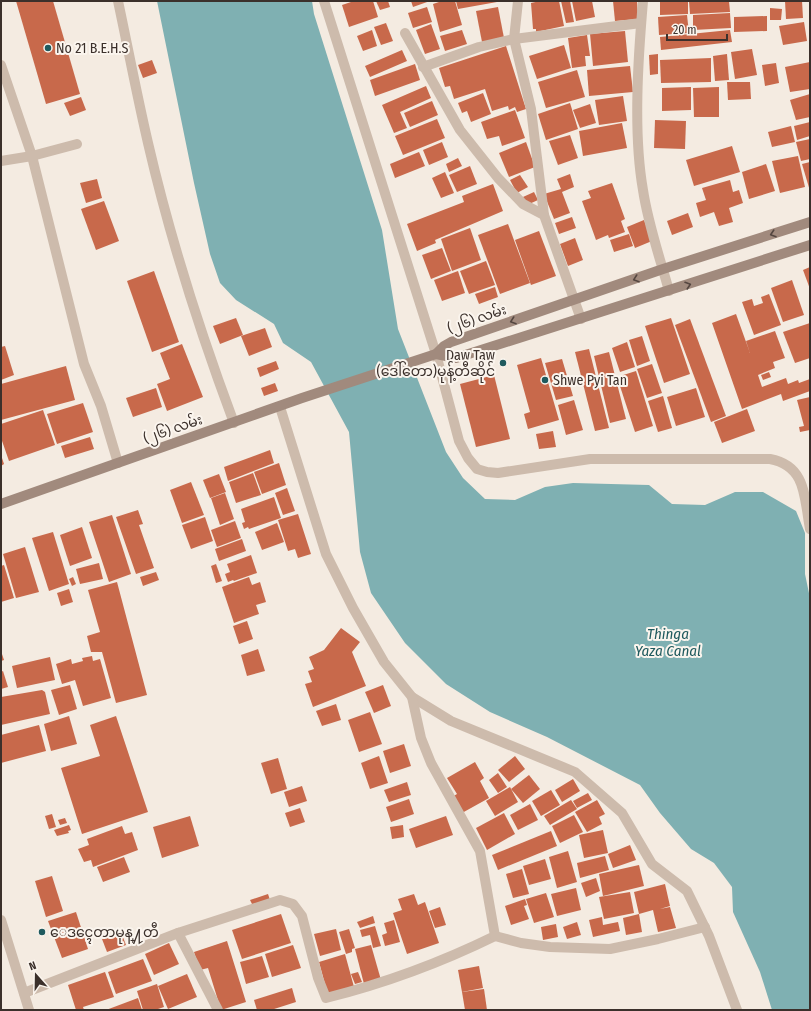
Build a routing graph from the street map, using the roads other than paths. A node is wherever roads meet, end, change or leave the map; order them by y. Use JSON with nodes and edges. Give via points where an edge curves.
{"nodes":[{"id":1,"x":118,"y":1,"type":"edge"},
{"id":2,"x":324,"y":1,"type":"edge"},
{"id":3,"x":518,"y":1,"type":"edge"},
{"id":4,"x":643,"y":1,"type":"edge"},
{"id":5,"x":641,"y":23,"type":"junction"},
{"id":6,"x":405,"y":32,"type":"dead end"},
{"id":7,"x":514,"y":39,"type":"junction"},
{"id":8,"x":1,"y":65,"type":"edge"},
{"id":9,"x":423,"y":66,"type":"junction"},
{"id":10,"x":77,"y":144,"type":"dead end"},
{"id":11,"x":32,"y":156,"type":"junction"},
{"id":12,"x":1,"y":161,"type":"edge"},
{"id":13,"x":544,"y":215,"type":"junction"},
{"id":14,"x":810,"y":222,"type":"edge"},
{"id":15,"x":810,"y":245,"type":"edge"},
{"id":16,"x":663,"y":269,"type":"junction"},
{"id":17,"x":669,"y":291,"type":"junction"},
{"id":18,"x":574,"y":300,"type":"junction"},
{"id":19,"x":581,"y":319,"type":"junction"},
{"id":20,"x":436,"y":354,"type":"junction"},
{"id":21,"x":280,"y":407,"type":"junction"},
{"id":22,"x":234,"y":423,"type":"junction"},
{"id":23,"x":118,"y":463,"type":"junction"},
{"id":24,"x":1,"y":504,"type":"edge"},
{"id":25,"x":810,"y":529,"type":"edge"},
{"id":26,"x":412,"y":697,"type":"junction"},
{"id":27,"x":1,"y":920,"type":"edge"},
{"id":28,"x":704,"y":927,"type":"junction"},
{"id":29,"x":178,"y":933,"type":"junction"},
{"id":30,"x":495,"y":936,"type":"junction"},
{"id":31,"x":24,"y":993,"type":"junction"},
{"id":32,"x":30,"y":1010,"type":"edge"},
{"id":33,"x":218,"y":1010,"type":"edge"},
{"id":34,"x":737,"y":1010,"type":"edge"}],
"edges":[{"from":1,"to":22,"type":"street","via":[[148,144],[183,275],[206,350]]},
{"from":2,"to":20,"type":"street"},
{"from":3,"to":7,"type":"street"},
{"from":4,"to":5,"type":"street"},
{"from":5,"to":7,"type":"street"},
{"from":5,"to":16,"type":"street","via":[[638,137],[642,189]]},
{"from":6,"to":9,"type":"street"},
{"from":7,"to":9,"type":"street","via":[[479,47]]},
{"from":7,"to":13,"type":"street","via":[[531,109]]},
{"from":8,"to":11,"type":"street"},
{"from":9,"to":13,"type":"street","via":[[460,130],[498,178],[523,204]]},
{"from":10,"to":11,"type":"street"},
{"from":11,"to":12,"type":"street"},
{"from":11,"to":23,"type":"street","via":[[84,364],[101,406]]},
{"from":13,"to":18,"type":"street"},
{"from":14,"to":16,"type":"main road","name":"(၂၆) လမ်း","one_way":true},
{"from":17,"to":15,"type":"main road","name":"(၂၆) လမ်း","one_way":true},
{"from":16,"to":17,"type":"street"},
{"from":16,"to":18,"type":"main road","name":"(၂၆) လမ်း","one_way":true},
{"from":17,"to":19,"type":"main road","name":"(၂၆) လမ်း"},
{"from":18,"to":19,"type":"street"},
{"from":18,"to":20,"type":"main road","name":"(၂၆) လမ်း","one_way":true,"via":[[452,342]]},
{"from":19,"to":20,"type":"main road","name":"(၂၆) လမ်း","via":[[456,358]]},
{"from":20,"to":21,"type":"main road","name":"(၂၆) လမ်း"},
{"from":20,"to":25,"type":"street","via":[[460,441],[477,469],[498,473],[590,459],[770,459],[789,465],[796,472]]},
{"from":21,"to":22,"type":"main road","name":"(၂၆) လမ်း"},
{"from":21,"to":26,"type":"street","via":[[326,554],[384,662]]},
{"from":22,"to":23,"type":"main road","name":"(၂၆) လမ်း"},
{"from":23,"to":24,"type":"main road","name":"(၂၆) လမ်း"},
{"from":26,"to":28,"type":"street","via":[[451,721],[575,772],[622,813],[652,864],[687,891]]},
{"from":26,"to":30,"type":"street","via":[[421,738],[431,763],[480,851]]},
{"from":27,"to":31,"type":"street"},
{"from":28,"to":30,"type":"street","via":[[610,949],[550,947]]},
{"from":28,"to":34,"type":"street"},
{"from":29,"to":30,"type":"street","via":[[280,900],[293,904],[302,916],[318,978],[326,998],[397,978],[438,963]]},
{"from":29,"to":31,"type":"street"},
{"from":29,"to":33,"type":"street"},
{"from":31,"to":32,"type":"street"}]}
